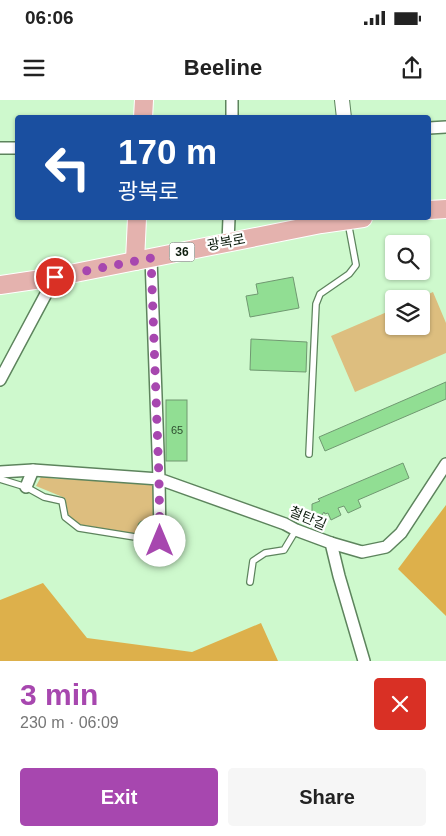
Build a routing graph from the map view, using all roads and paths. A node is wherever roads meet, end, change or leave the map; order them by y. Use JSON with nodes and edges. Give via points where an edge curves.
{"nodes":[{"id":1,"x":144,"y":100,"type":"edge"},
{"id":2,"x":232,"y":100,"type":"edge"},
{"id":3,"x":342,"y":100,"type":"edge"},
{"id":4,"x":143,"y":115,"type":"edge"},
{"id":5,"x":232,"y":115,"type":"edge"},
{"id":6,"x":344,"y":115,"type":"edge"},
{"id":7,"x":446,"y":127,"type":"edge"},
{"id":8,"x":431,"y":128,"type":"edge"},
{"id":9,"x":0,"y":148,"type":"edge"},
{"id":10,"x":15,"y":148,"type":"edge"},
{"id":11,"x":446,"y":208,"type":"edge"},
{"id":12,"x":431,"y":210,"type":"edge"},
{"id":13,"x":138,"y":220,"type":"edge"},
{"id":14,"x":229,"y":220,"type":"edge"},
{"id":15,"x":345,"y":220,"type":"edge"},
{"id":16,"x":356,"y":220,"type":"edge"},
{"id":17,"x":228,"y":242,"type":"junction"},
{"id":18,"x":143,"y":259,"type":"junction"},
{"id":19,"x":55,"y":277,"type":"junction"},
{"id":20,"x":0,"y":285,"type":"edge"},
{"id":21,"x":0,"y":380,"type":"edge"},
{"id":22,"x":309,"y":454,"type":"dead end"},
{"id":23,"x":446,"y":464,"type":"edge"},
{"id":24,"x":34,"y":470,"type":"junction"},
{"id":25,"x":0,"y":472,"type":"edge"},
{"id":26,"x":0,"y":479,"type":"edge"},
{"id":27,"x":159,"y":479,"type":"junction"},
{"id":28,"x":26,"y":488,"type":"junction"},
{"id":29,"x":296,"y":530,"type":"junction"},
{"id":30,"x":160,"y":541,"type":"joint"},
{"id":31,"x":331,"y":543,"type":"junction"},
{"id":32,"x":250,"y":582,"type":"dead end"},
{"id":33,"x":364,"y":661,"type":"edge"}],
"edges":[{"from":1,"to":4,"type":"main road"},
{"from":2,"to":5,"type":"street"},
{"from":3,"to":6,"type":"street"},
{"from":7,"to":8,"type":"street"},
{"from":9,"to":10,"type":"street"},
{"from":11,"to":12,"type":"main road"},
{"from":13,"to":18,"type":"main road"},
{"from":14,"to":17,"type":"street"},
{"from":15,"to":17,"type":"main road","name":"광복로","number":"36"},
{"from":16,"to":22,"type":"lane","via":[[356,265],[349,274],[320,294],[316,304]]},
{"from":17,"to":18,"type":"main road","name":"광복로","number":"36"},
{"from":18,"to":19,"type":"main road","name":"광복로","number":"36"},
{"from":18,"to":27,"type":"street"},
{"from":19,"to":20,"type":"main road","name":"광복로","number":"36"},
{"from":19,"to":21,"type":"street"},
{"from":23,"to":31,"type":"street","via":[[401,533],[386,547],[362,552]]},
{"from":24,"to":25,"type":"street","name":"철탄길"},
{"from":24,"to":27,"type":"street","name":"철탄길"},
{"from":24,"to":28,"type":"street"},
{"from":26,"to":28,"type":"lane"},
{"from":27,"to":29,"type":"street","name":"철탄길"},
{"from":27,"to":30,"type":"street"},
{"from":28,"to":30,"type":"lane","via":[[62,501],[65,517],[79,528]]},
{"from":29,"to":31,"type":"street","name":"철탄길"},
{"from":29,"to":32,"type":"lane","via":[[284,550],[265,553],[253,561]]},
{"from":31,"to":33,"type":"street","name":"철탄길"}]}
